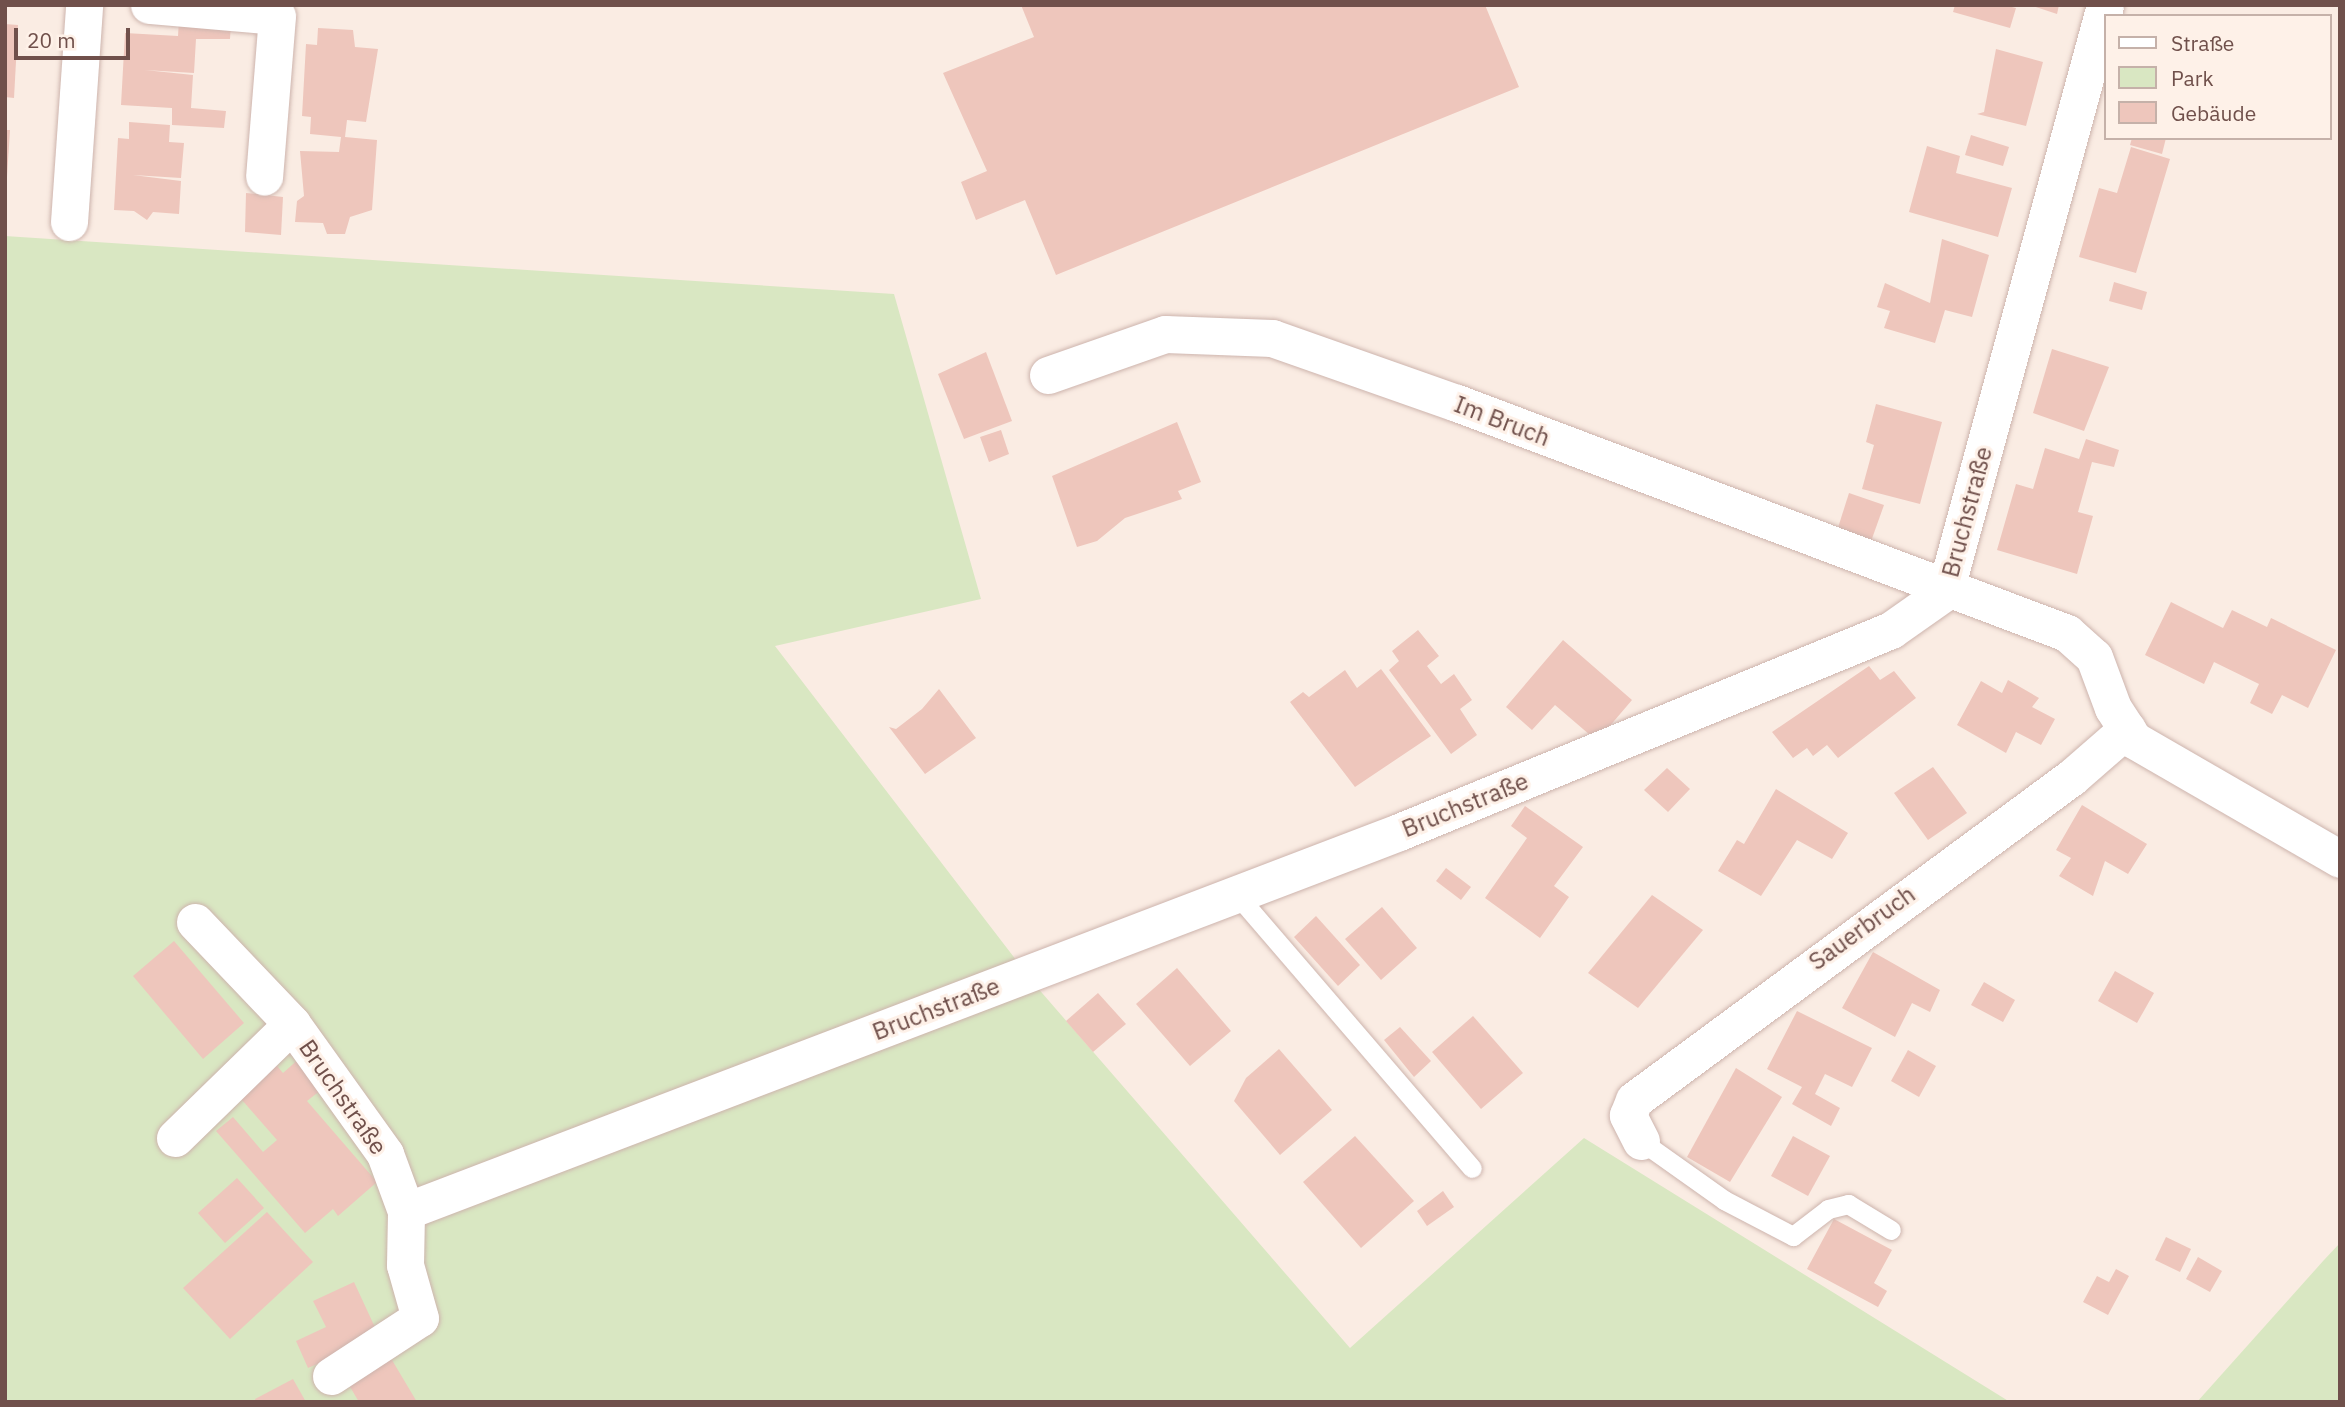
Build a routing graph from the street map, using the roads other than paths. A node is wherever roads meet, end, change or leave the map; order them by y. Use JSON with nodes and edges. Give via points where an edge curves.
{"nodes":[{"id":1,"x":84,"y":5,"type":"edge"},
{"id":2,"x":149,"y":5,"type":"edge"},
{"id":3,"x":2105,"y":5,"type":"edge"},
{"id":4,"x":264,"y":176,"type":"dead end"},
{"id":5,"x":69,"y":222,"type":"dead end"},
{"id":6,"x":1048,"y":375,"type":"dead end"},
{"id":7,"x":1945,"y":592,"type":"junction"},
{"id":8,"x":2127,"y":729,"type":"junction"},
{"id":9,"x":2340,"y":859,"type":"edge"},
{"id":10,"x":1237,"y":895,"type":"junction"},
{"id":11,"x":195,"y":922,"type":"dead end"},
{"id":12,"x":292,"y":1024,"type":"junction"},
{"id":13,"x":176,"y":1138,"type":"dead end"},
{"id":14,"x":1642,"y":1141,"type":"joint"},
{"id":15,"x":1472,"y":1168,"type":"dead end"},
{"id":16,"x":406,"y":1210,"type":"junction"},
{"id":17,"x":1891,"y":1230,"type":"dead end"},
{"id":18,"x":331,"y":1376,"type":"dead end"}],
"edges":[{"from":1,"to":5,"type":"street"},
{"from":2,"to":4,"type":"street","via":[[277,16]]},
{"from":3,"to":7,"type":"street","name":"Bruchstraße"},
{"from":6,"to":7,"type":"street","name":"Im Bruch","via":[[1165,334],[1272,338]]},
{"from":7,"to":8,"type":"street","via":[[2067,633],[2094,657]]},
{"from":7,"to":10,"type":"street","name":"Bruchstraße","via":[[1891,630]]},
{"from":8,"to":9,"type":"street","via":[[2172,764]]},
{"from":8,"to":14,"type":"street","name":"Sauerbruch","via":[[2072,777],[1634,1100],[1628,1115]]},
{"from":10,"to":15,"type":"lane"},
{"from":10,"to":16,"type":"street","name":"Bruchstraße"},
{"from":11,"to":12,"type":"street","name":"Bruchstraße"},
{"from":12,"to":13,"type":"street","name":"Bruchstraße"},
{"from":12,"to":16,"type":"street","name":"Bruchstraße","via":[[384,1154]]},
{"from":14,"to":17,"type":"lane","via":[[1724,1200],[1793,1236],[1828,1209],[1848,1204]]},
{"from":16,"to":18,"type":"street","name":"Bruchstraße","via":[[405,1265],[420,1318]]}]}
